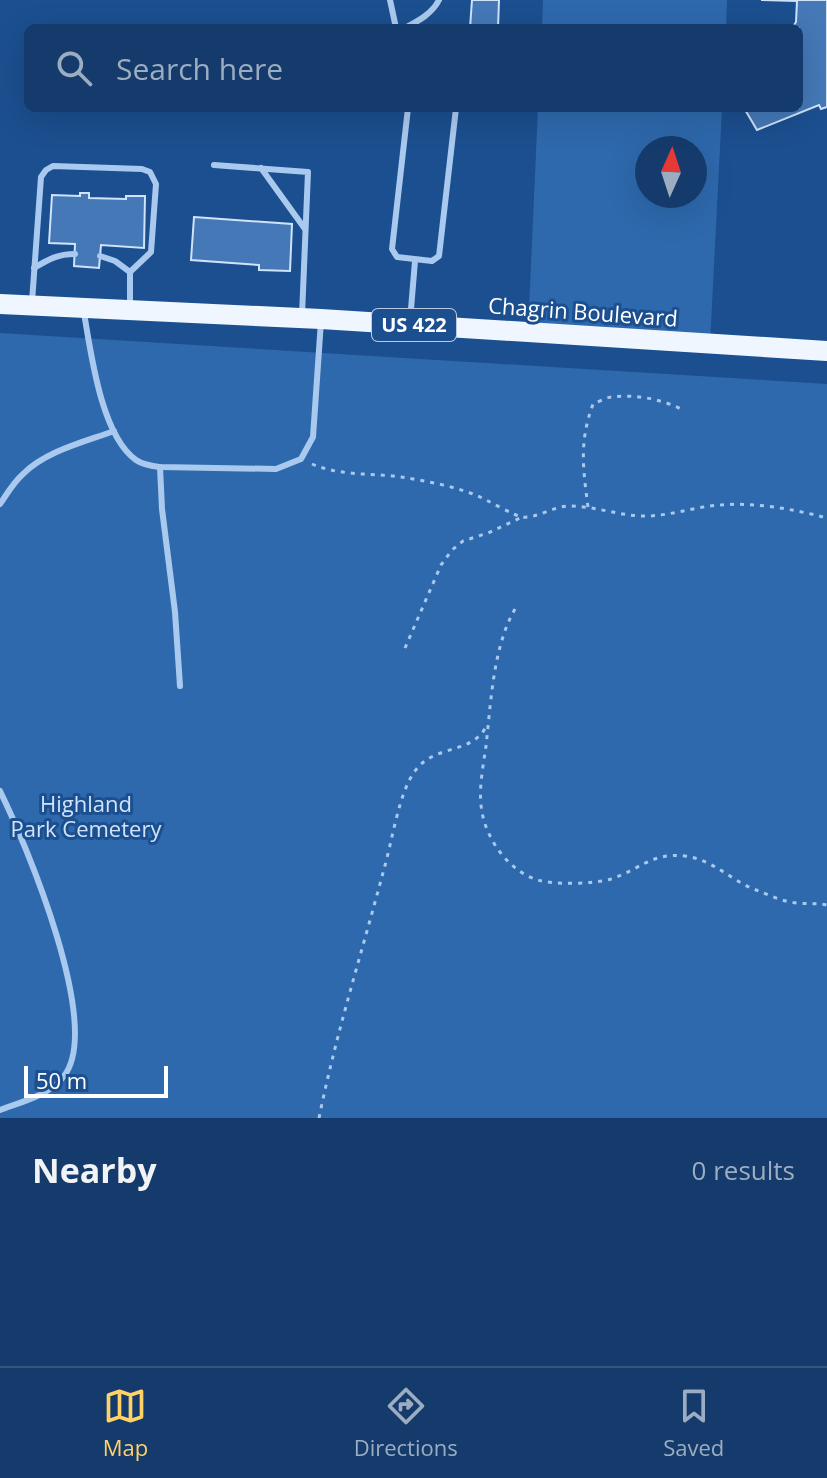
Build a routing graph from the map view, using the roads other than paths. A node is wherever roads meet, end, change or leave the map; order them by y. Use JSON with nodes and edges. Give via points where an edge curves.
{"nodes":[{"id":1,"x":390,"y":0,"type":"edge"},
{"id":2,"x":439,"y":0,"type":"edge"},
{"id":3,"x":395,"y":24,"type":"edge"},
{"id":4,"x":412,"y":24,"type":"edge"},
{"id":5,"x":408,"y":112,"type":"edge"},
{"id":6,"x":456,"y":112,"type":"edge"},
{"id":7,"x":214,"y":165,"type":"dead end"},
{"id":8,"x":261,"y":168,"type":"junction"},
{"id":9,"x":305,"y":229,"type":"junction"},
{"id":10,"x":75,"y":254,"type":"dead end"},
{"id":11,"x":100,"y":256,"type":"dead end"},
{"id":12,"x":415,"y":261,"type":"junction"},
{"id":13,"x":34,"y":268,"type":"junction"},
{"id":14,"x":130,"y":272,"type":"junction"},
{"id":15,"x":0,"y":304,"type":"edge"},
{"id":16,"x":32,"y":306,"type":"junction"},
{"id":17,"x":83,"y":309,"type":"junction"},
{"id":18,"x":130,"y":311,"type":"junction"},
{"id":19,"x":311,"y":319,"type":"junction"},
{"id":20,"x":410,"y":325,"type":"junction"},
{"id":21,"x":827,"y":351,"type":"edge"},
{"id":22,"x":114,"y":431,"type":"junction"},
{"id":23,"x":160,"y":467,"type":"junction"},
{"id":24,"x":0,"y":504,"type":"edge"},
{"id":25,"x":180,"y":686,"type":"dead end"},
{"id":26,"x":0,"y":791,"type":"edge"},
{"id":27,"x":0,"y":1110,"type":"edge"}],
"edges":[{"from":1,"to":3,"type":"lane"},
{"from":2,"to":4,"type":"lane"},
{"from":5,"to":12,"type":"lane","via":[[392,249],[397,257]]},
{"from":6,"to":12,"type":"lane","via":[[439,256]]},
{"from":7,"to":8,"type":"lane"},
{"from":8,"to":9,"type":"lane"},
{"from":8,"to":9,"type":"lane","via":[[308,172]]},
{"from":9,"to":19,"type":"lane"},
{"from":10,"to":13,"type":"lane","via":[[52,257]]},
{"from":11,"to":14,"type":"lane"},
{"from":12,"to":20,"type":"lane"},
{"from":13,"to":14,"type":"lane","via":[[41,177],[46,170],[142,169],[156,184],[151,252]]},
{"from":13,"to":16,"type":"lane"},
{"from":14,"to":18,"type":"lane"},
{"from":15,"to":16,"type":"main road","name":"Chagrin Boulevard","number":"US 422"},
{"from":16,"to":17,"type":"main road","name":"Chagrin Boulevard","number":"US 422"},
{"from":17,"to":18,"type":"main road","name":"Chagrin Boulevard","number":"US 422"},
{"from":17,"to":22,"type":"lane","via":[[95,377]]},
{"from":18,"to":19,"type":"main road","name":"Chagrin Boulevard","number":"US 422"},
{"from":19,"to":20,"type":"main road","name":"Chagrin Boulevard","number":"US 422"},
{"from":19,"to":23,"type":"lane","via":[[313,437],[301,459],[276,469]]},
{"from":20,"to":21,"type":"main road","name":"Chagrin Boulevard","number":"US 422"},
{"from":22,"to":23,"type":"lane","via":[[136,460]]},
{"from":22,"to":24,"type":"lane","via":[[31,466]]},
{"from":23,"to":25,"type":"lane"},
{"from":26,"to":27,"type":"lane","via":[[56,931],[76,1039],[60,1081]]}]}
